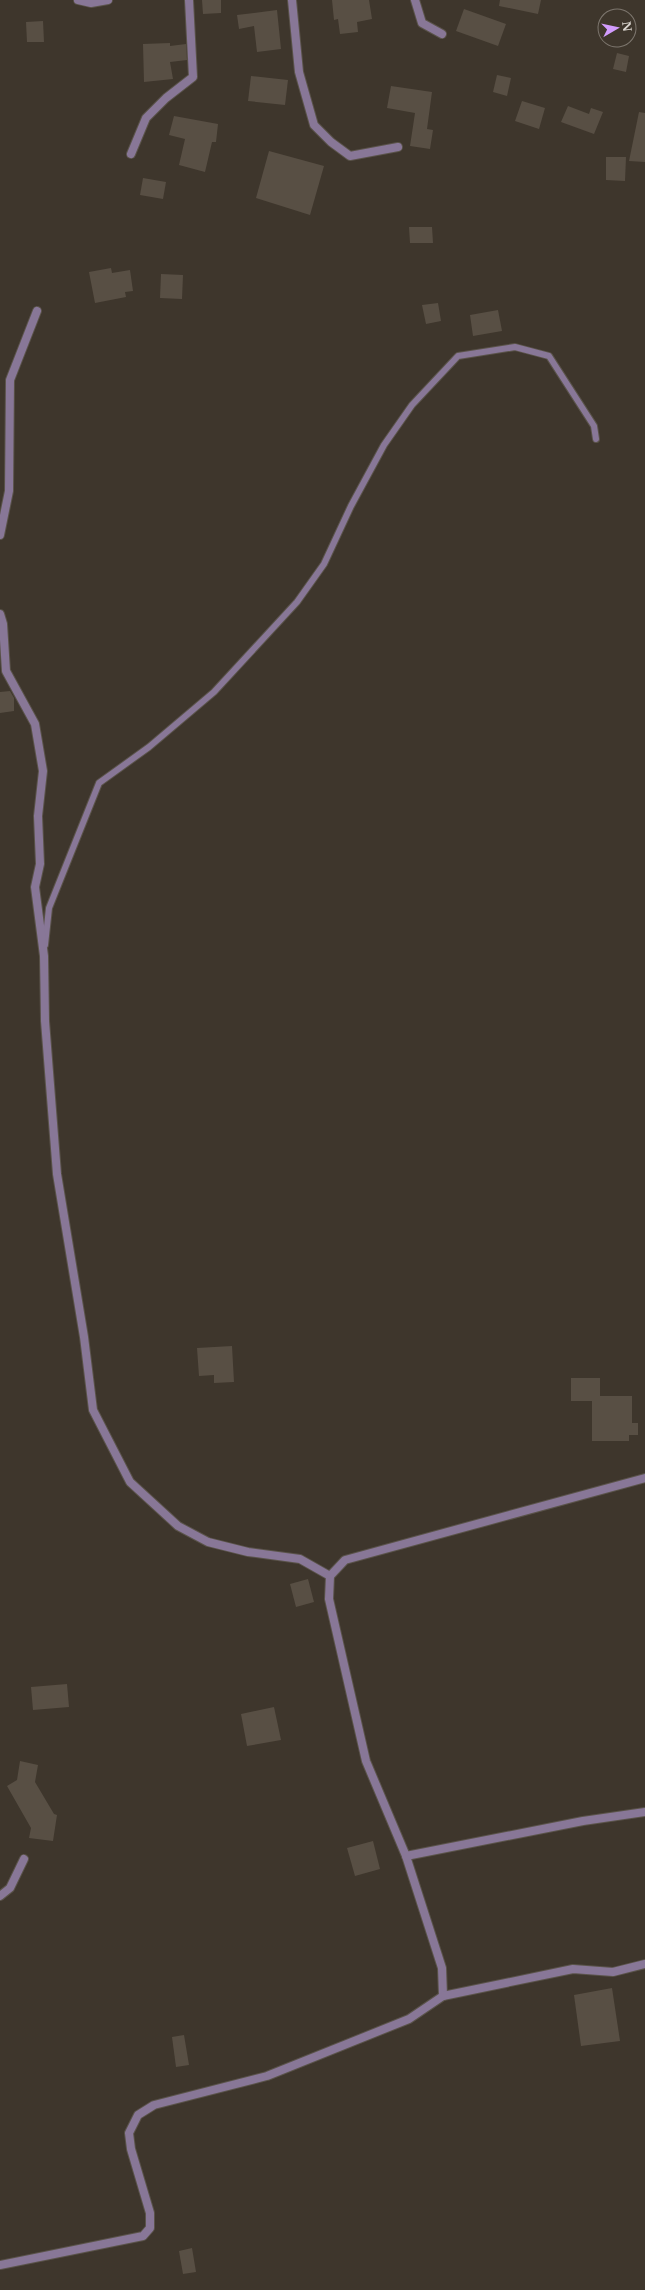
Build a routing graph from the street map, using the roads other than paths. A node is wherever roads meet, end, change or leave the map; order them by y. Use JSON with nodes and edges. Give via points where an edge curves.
{"nodes":[{"id":1,"x":78,"y":0,"type":"edge"},
{"id":2,"x":108,"y":0,"type":"edge"},
{"id":3,"x":189,"y":0,"type":"edge"},
{"id":4,"x":292,"y":0,"type":"edge"},
{"id":5,"x":415,"y":0,"type":"edge"},
{"id":6,"x":442,"y":34,"type":"dead end"},
{"id":7,"x":398,"y":147,"type":"dead end"},
{"id":8,"x":131,"y":154,"type":"dead end"},
{"id":9,"x":37,"y":311,"type":"dead end"},
{"id":10,"x":596,"y":439,"type":"dead end"},
{"id":11,"x":2,"y":508,"type":"edge"},
{"id":12,"x":0,"y":535,"type":"edge"},
{"id":13,"x":0,"y":614,"type":"edge"},
{"id":14,"x":44,"y":956,"type":"junction"},
{"id":15,"x":645,"y":1478,"type":"edge"},
{"id":16,"x":330,"y":1576,"type":"junction"},
{"id":17,"x":645,"y":1812,"type":"edge"},
{"id":18,"x":406,"y":1856,"type":"junction"},
{"id":19,"x":24,"y":1859,"type":"dead end"},
{"id":20,"x":0,"y":1896,"type":"edge"},
{"id":21,"x":645,"y":1964,"type":"edge"},
{"id":22,"x":443,"y":1996,"type":"junction"},
{"id":23,"x":0,"y":2265,"type":"edge"}],
"edges":[{"from":1,"to":2,"type":"street","via":[[91,3]]},
{"from":3,"to":8,"type":"street","via":[[193,77],[146,118]]},
{"from":4,"to":7,"type":"street","via":[[300,72],[314,125],[350,156]]},
{"from":5,"to":6,"type":"street","via":[[422,23]]},
{"from":9,"to":11,"type":"street","via":[[10,380],[9,492]]},
{"from":10,"to":14,"type":"lane","via":[[594,426],[549,356],[515,347],[458,356],[412,405],[384,445],[351,506],[324,564],[297,602],[214,692],[149,747],[99,783],[49,908]]},
{"from":11,"to":12,"type":"street"},
{"from":13,"to":14,"type":"street","via":[[4,624],[6,672],[35,724],[43,771],[38,816],[40,864],[35,887]]},
{"from":14,"to":16,"type":"street","via":[[45,1022],[57,1174],[84,1337],[93,1410],[130,1482],[178,1526],[208,1542],[248,1552],[300,1559]]},
{"from":15,"to":16,"type":"street","via":[[345,1560]]},
{"from":16,"to":18,"type":"street","via":[[329,1599],[366,1761]]},
{"from":17,"to":18,"type":"street","via":[[583,1821]]},
{"from":18,"to":22,"type":"street","via":[[442,1968]]},
{"from":19,"to":20,"type":"street","via":[[10,1888]]},
{"from":21,"to":22,"type":"street","via":[[614,1972],[573,1969]]},
{"from":22,"to":23,"type":"street","via":[[409,2019],[267,2076],[154,2105],[138,2115],[129,2133],[131,2149],[150,2212],[150,2228],[144,2236]]}]}
